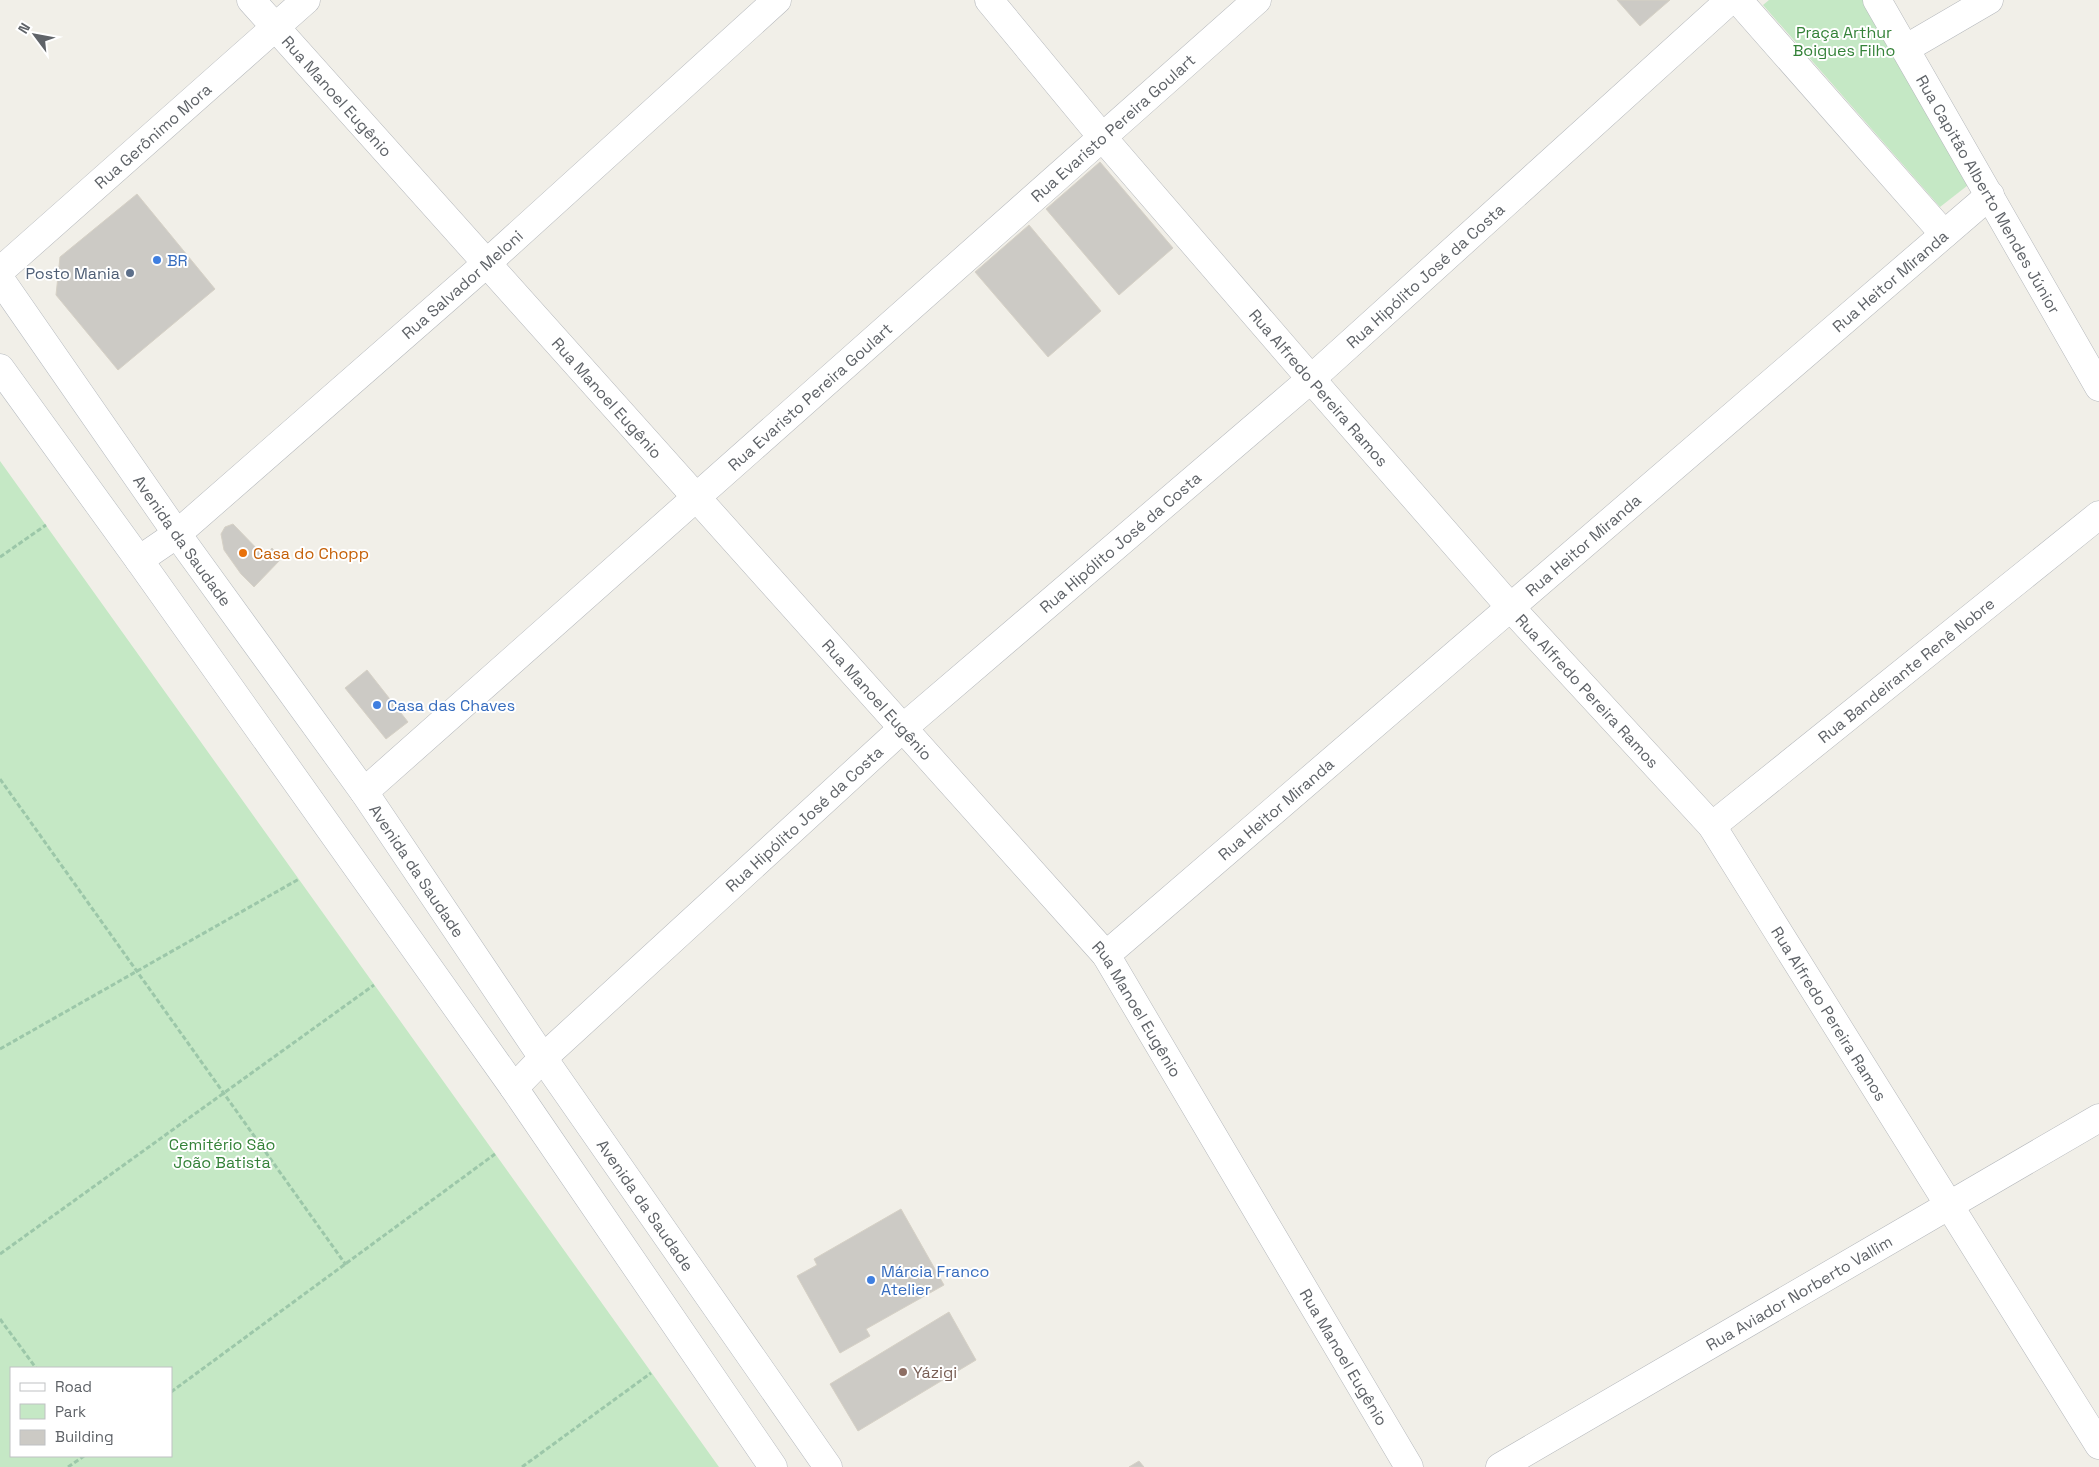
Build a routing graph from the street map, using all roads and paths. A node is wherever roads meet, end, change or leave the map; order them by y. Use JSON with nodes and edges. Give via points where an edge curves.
{"nodes":[{"id":1,"x":251,"y":0,"type":"edge"},
{"id":2,"x":306,"y":0,"type":"edge"},
{"id":3,"x":777,"y":0,"type":"edge"},
{"id":4,"x":989,"y":0,"type":"edge"},
{"id":5,"x":1257,"y":0,"type":"edge"},
{"id":6,"x":1730,"y":0,"type":"edge"},
{"id":7,"x":1738,"y":0,"type":"edge"},
{"id":8,"x":1877,"y":0,"type":"edge"},
{"id":9,"x":1989,"y":0,"type":"edge"},
{"id":10,"x":275,"y":27,"type":"junction"},
{"id":11,"x":1905,"y":49,"type":"junction"},
{"id":12,"x":1103,"y":138,"type":"junction"},
{"id":13,"x":1990,"y":195,"type":"junction"},
{"id":14,"x":1944,"y":234,"type":"junction"},
{"id":15,"x":487,"y":263,"type":"junction"},
{"id":16,"x":0,"y":271,"type":"edge"},
{"id":17,"x":0,"y":279,"type":"edge"},
{"id":18,"x":0,"y":368,"type":"edge"},
{"id":19,"x":1311,"y":379,"type":"junction"},
{"id":20,"x":2099,"y":387,"type":"edge"},
{"id":21,"x":696,"y":496,"type":"junction"},
{"id":22,"x":2099,"y":515,"type":"edge"},
{"id":23,"x":46,"y":524,"type":"dead end"},
{"id":24,"x":177,"y":534,"type":"junction"},
{"id":25,"x":0,"y":557,"type":"edge"},
{"id":26,"x":139,"y":560,"type":"junction"},
{"id":27,"x":1511,"y":608,"type":"junction"},
{"id":28,"x":903,"y":728,"type":"junction"},
{"id":29,"x":0,"y":779,"type":"edge"},
{"id":30,"x":364,"y":792,"type":"junction"},
{"id":31,"x":1712,"y":826,"type":"junction"},
{"id":32,"x":299,"y":879,"type":"dead end"},
{"id":33,"x":1106,"y":955,"type":"junction"},
{"id":34,"x":137,"y":971,"type":"junction"},
{"id":35,"x":374,"y":985,"type":"dead end"},
{"id":36,"x":0,"y":1049,"type":"edge"},
{"id":37,"x":543,"y":1058,"type":"junction"},
{"id":38,"x":514,"y":1088,"type":"junction"},
{"id":39,"x":224,"y":1093,"type":"junction"},
{"id":40,"x":2099,"y":1118,"type":"edge"},
{"id":41,"x":495,"y":1154,"type":"dead end"},
{"id":42,"x":1948,"y":1205,"type":"junction"},
{"id":43,"x":0,"y":1254,"type":"edge"},
{"id":44,"x":346,"y":1265,"type":"junction"},
{"id":45,"x":0,"y":1319,"type":"edge"},
{"id":46,"x":35,"y":1367,"type":"edge"},
{"id":47,"x":651,"y":1373,"type":"dead end"},
{"id":48,"x":172,"y":1391,"type":"edge"},
{"id":49,"x":2099,"y":1445,"type":"edge"},
{"id":50,"x":83,"y":1457,"type":"edge"},
{"id":51,"x":68,"y":1467,"type":"edge"},
{"id":52,"x":522,"y":1467,"type":"edge"},
{"id":53,"x":774,"y":1467,"type":"edge"},
{"id":54,"x":828,"y":1467,"type":"edge"},
{"id":55,"x":1409,"y":1467,"type":"edge"},
{"id":56,"x":1500,"y":1467,"type":"edge"}],
"edges":[{"from":1,"to":10,"type":"street","name":"Rua Manoel Eugênio"},
{"from":2,"to":10,"type":"street","name":"Rua Gerônimo Mora"},
{"from":3,"to":15,"type":"street","name":"Rua Salvador Meloni"},
{"from":4,"to":12,"type":"street","name":"Rua Alfredo Pereira Ramos"},
{"from":5,"to":12,"type":"street","name":"Rua Evaristo Pereira Goulart"},
{"from":6,"to":19,"type":"street","name":"Rua Hipólito José da Costa"},
{"from":7,"to":14,"type":"street"},
{"from":8,"to":11,"type":"street","name":"Rua Capitão Alberto Mendes Júnior"},
{"from":9,"to":11,"type":"street"},
{"from":10,"to":15,"type":"street","name":"Rua Manoel Eugênio"},
{"from":10,"to":16,"type":"street","name":"Rua Gerônimo Mora"},
{"from":11,"to":13,"type":"street","name":"Rua Capitão Alberto Mendes Júnior"},
{"from":12,"to":19,"type":"street","name":"Rua Alfredo Pereira Ramos"},
{"from":12,"to":21,"type":"street","name":"Rua Evaristo Pereira Goulart"},
{"from":13,"to":14,"type":"street","name":"Rua Heitor Miranda"},
{"from":13,"to":20,"type":"street","name":"Rua Capitão Alberto Mendes Júnior"},
{"from":14,"to":27,"type":"street","name":"Rua Heitor Miranda"},
{"from":15,"to":21,"type":"street","name":"Rua Manoel Eugênio"},
{"from":15,"to":24,"type":"street","name":"Rua Salvador Meloni"},
{"from":17,"to":24,"type":"street","name":"Avenida da Saudade"},
{"from":18,"to":26,"type":"street"},
{"from":19,"to":27,"type":"street","name":"Rua Alfredo Pereira Ramos"},
{"from":19,"to":28,"type":"street","name":"Rua Hipólito José da Costa"},
{"from":21,"to":28,"type":"street","name":"Rua Manoel Eugênio"},
{"from":21,"to":30,"type":"street","name":"Rua Evaristo Pereira Goulart"},
{"from":22,"to":31,"type":"street","name":"Rua Bandeirante Renê Nobre"},
{"from":23,"to":25,"type":"path"},
{"from":24,"to":26,"type":"street","name":"Rua Salvador Meloni"},
{"from":24,"to":30,"type":"street","name":"Avenida da Saudade"},
{"from":26,"to":38,"type":"street"},
{"from":27,"to":31,"type":"street","name":"Rua Alfredo Pereira Ramos"},
{"from":27,"to":33,"type":"street","name":"Rua Heitor Miranda"},
{"from":28,"to":33,"type":"street","name":"Rua Manoel Eugênio"},
{"from":28,"to":37,"type":"street","name":"Rua Hipólito José da Costa"},
{"from":29,"to":34,"type":"path"},
{"from":30,"to":37,"type":"street","name":"Avenida da Saudade"},
{"from":31,"to":42,"type":"street","name":"Rua Alfredo Pereira Ramos"},
{"from":32,"to":34,"type":"path"},
{"from":33,"to":55,"type":"street","name":"Rua Manoel Eugênio"},
{"from":34,"to":36,"type":"path"},
{"from":34,"to":39,"type":"path"},
{"from":35,"to":39,"type":"path"},
{"from":37,"to":38,"type":"street","name":"Rua Hipólito José da Costa"},
{"from":37,"to":54,"type":"street","name":"Avenida da Saudade"},
{"from":38,"to":53,"type":"street"},
{"from":39,"to":43,"type":"path"},
{"from":39,"to":44,"type":"path"},
{"from":40,"to":42,"type":"street","name":"Rua Aviador Norberto Vallim"},
{"from":41,"to":44,"type":"path"},
{"from":42,"to":49,"type":"street","name":"Rua Alfredo Pereira Ramos"},
{"from":42,"to":56,"type":"street","name":"Rua Aviador Norberto Vallim"},
{"from":44,"to":48,"type":"path"},
{"from":45,"to":46,"type":"path"},
{"from":47,"to":52,"type":"path"},
{"from":50,"to":51,"type":"path"}]}
